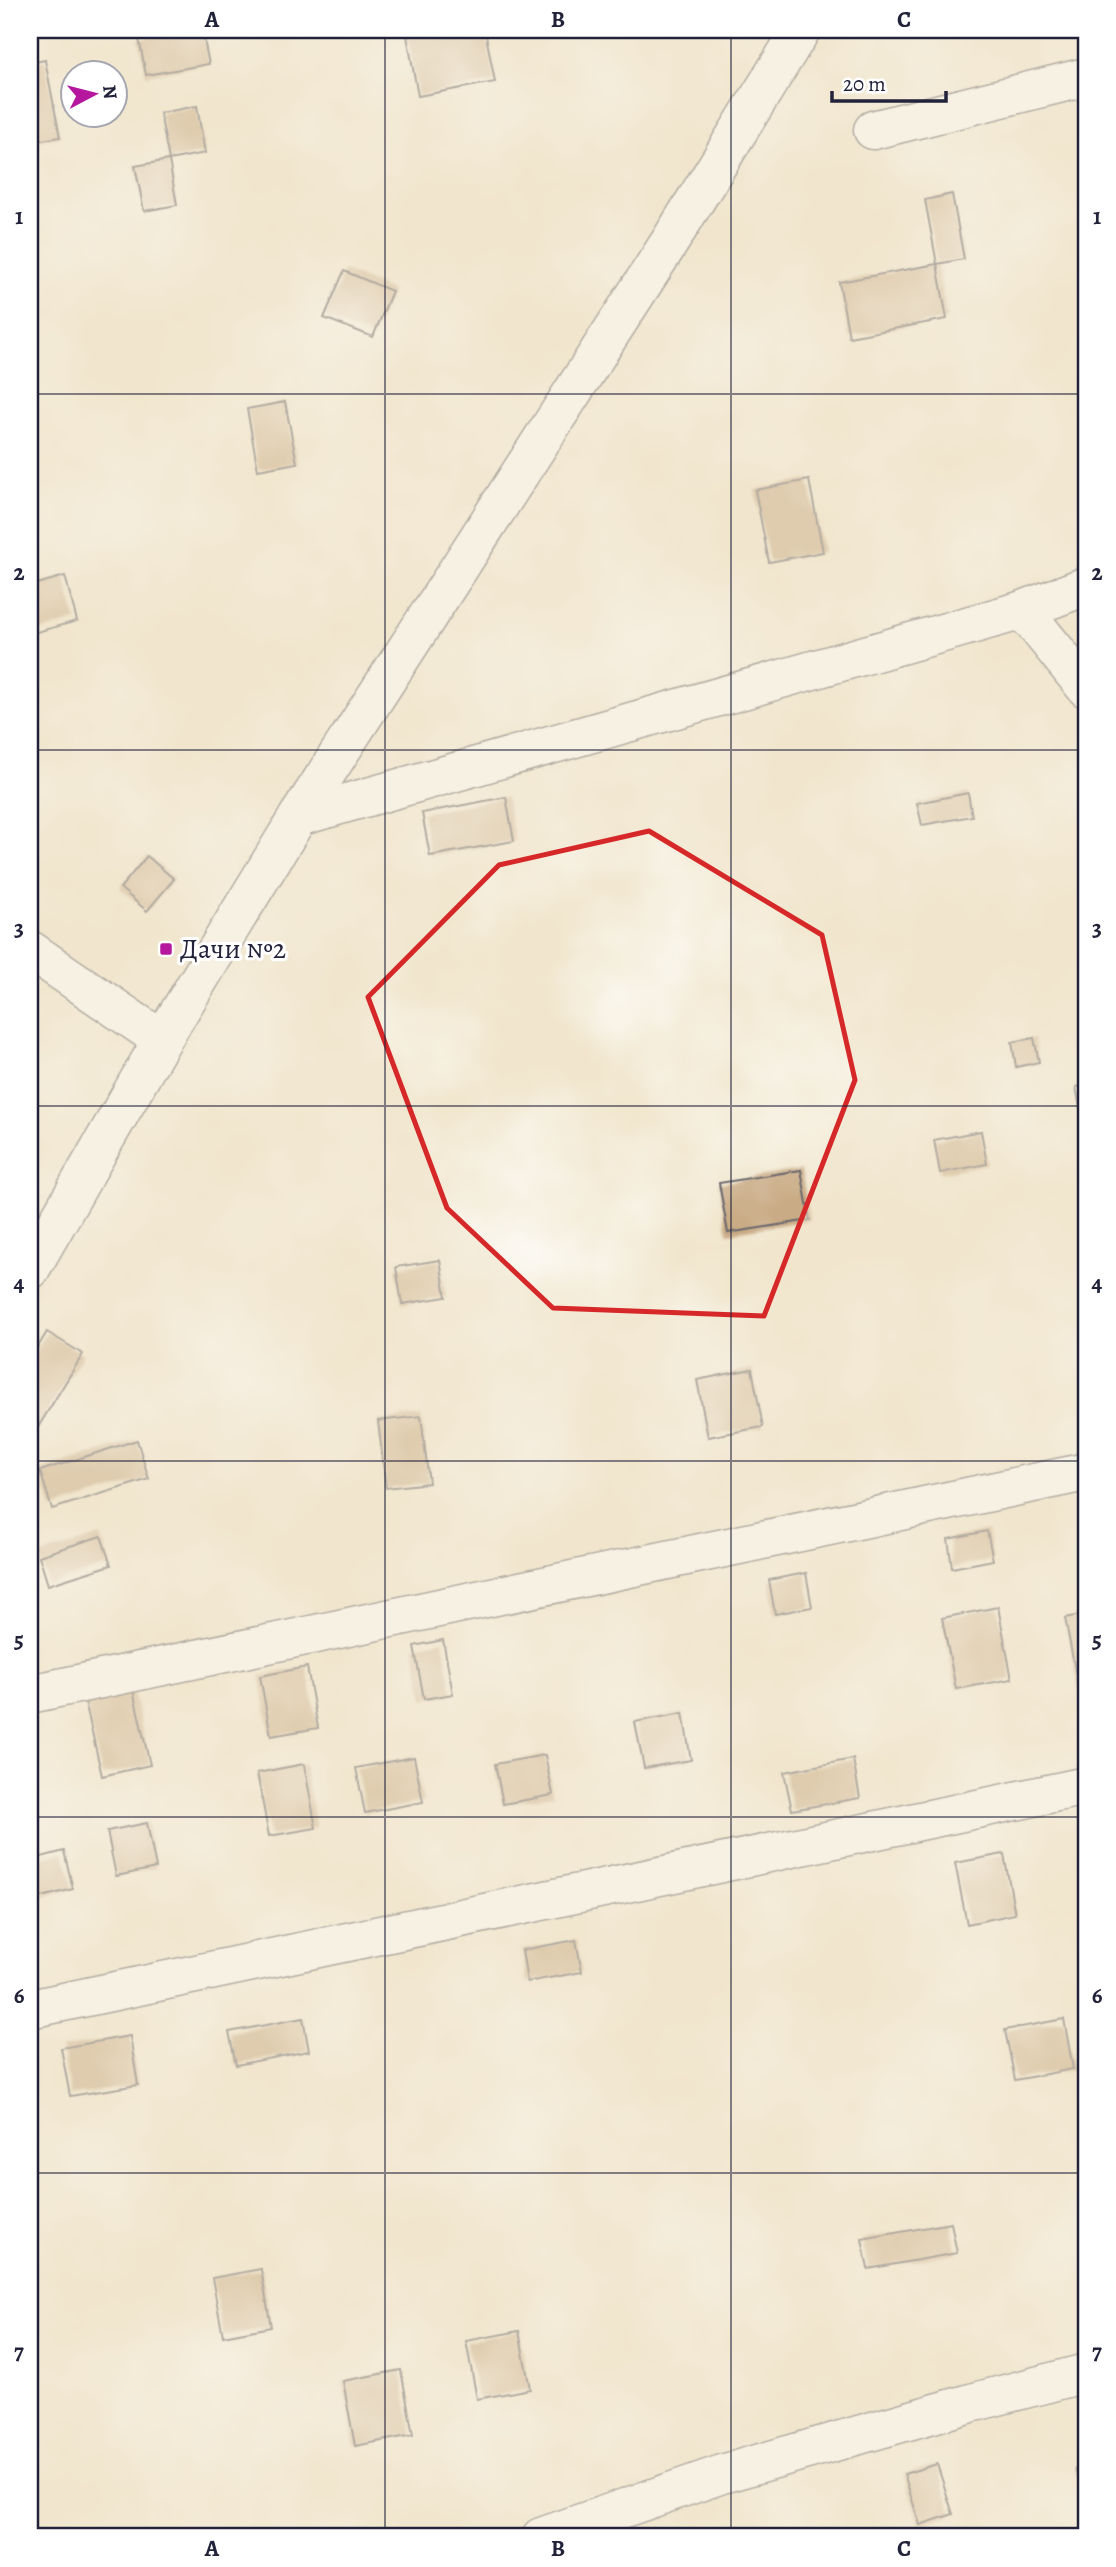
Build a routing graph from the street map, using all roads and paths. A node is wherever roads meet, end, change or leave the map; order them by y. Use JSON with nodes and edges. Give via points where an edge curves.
{"nodes":[{"id":1,"x":801,"y":30,"type":"edge"},
{"id":2,"x":1086,"y":77,"type":"edge"},
{"id":3,"x":873,"y":130,"type":"dead end"},
{"id":4,"x":1086,"y":586,"type":"edge"},
{"id":5,"x":1023,"y":610,"type":"junction"},
{"id":6,"x":1086,"y":688,"type":"edge"},
{"id":7,"x":298,"y":817,"type":"junction"},
{"id":8,"x":30,"y":950,"type":"edge"},
{"id":9,"x":162,"y":1040,"type":"junction"},
{"id":10,"x":30,"y":1270,"type":"edge"},
{"id":11,"x":1086,"y":1472,"type":"edge"},
{"id":12,"x":30,"y":1694,"type":"edge"},
{"id":13,"x":1086,"y":1786,"type":"edge"},
{"id":14,"x":30,"y":2009,"type":"edge"},
{"id":15,"x":1086,"y":2373,"type":"edge"},
{"id":16,"x":541,"y":2537,"type":"edge"}],
"edges":[{"from":1,"to":7,"type":"street"},
{"from":2,"to":3,"type":"street"},
{"from":4,"to":5,"type":"street"},
{"from":5,"to":6,"type":"street"},
{"from":5,"to":7,"type":"street"},
{"from":7,"to":9,"type":"street"},
{"from":8,"to":9,"type":"street"},
{"from":9,"to":10,"type":"street"},
{"from":11,"to":12,"type":"street"},
{"from":13,"to":14,"type":"street"},
{"from":15,"to":16,"type":"street","via":[[722,2474]]}]}
